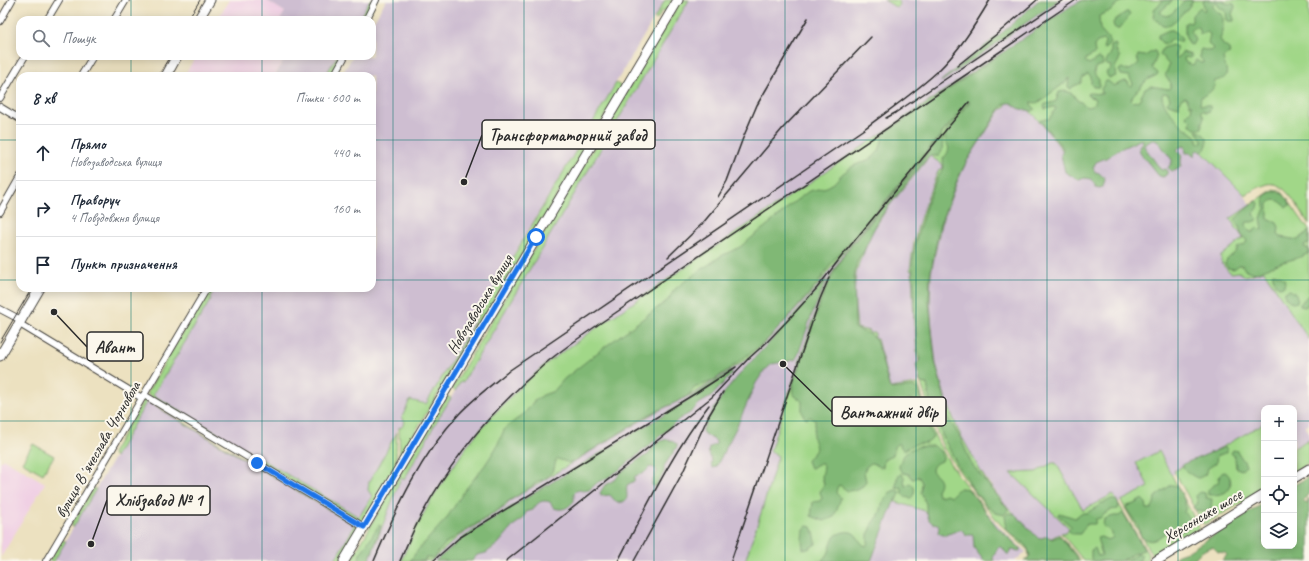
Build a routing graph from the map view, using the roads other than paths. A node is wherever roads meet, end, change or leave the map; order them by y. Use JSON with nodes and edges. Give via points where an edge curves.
{"nodes":[{"id":1,"x":12,"y":0,"type":"edge"},
{"id":2,"x":59,"y":0,"type":"edge"},
{"id":3,"x":126,"y":0,"type":"edge"},
{"id":4,"x":210,"y":0,"type":"edge"},
{"id":5,"x":376,"y":0,"type":"edge"},
{"id":6,"x":678,"y":0,"type":"edge"},
{"id":7,"x":49,"y":16,"type":"edge"},
{"id":8,"x":116,"y":16,"type":"edge"},
{"id":9,"x":200,"y":16,"type":"edge"},
{"id":10,"x":368,"y":16,"type":"edge"},
{"id":11,"x":0,"y":21,"type":"edge"},
{"id":12,"x":23,"y":60,"type":"edge"},
{"id":13,"x":91,"y":60,"type":"edge"},
{"id":14,"x":175,"y":60,"type":"edge"},
{"id":15,"x":343,"y":60,"type":"edge"},
{"id":16,"x":83,"y":72,"type":"edge"},
{"id":17,"x":168,"y":72,"type":"edge"},
{"id":18,"x":336,"y":72,"type":"edge"},
{"id":19,"x":0,"y":98,"type":"edge"},
{"id":20,"x":0,"y":107,"type":"edge"},
{"id":21,"x":16,"y":117,"type":"edge"},
{"id":22,"x":16,"y":184,"type":"edge"},
{"id":23,"x":0,"y":212,"type":"edge"},
{"id":24,"x":38,"y":292,"type":"edge"},
{"id":25,"x":205,"y":292,"type":"edge"},
{"id":26,"x":0,"y":309,"type":"edge"},
{"id":27,"x":20,"y":322,"type":"junction"},
{"id":28,"x":0,"y":356,"type":"edge"},
{"id":29,"x":143,"y":396,"type":"junction"},
{"id":30,"x":1309,"y":469,"type":"edge"},
{"id":31,"x":1296,"y":477,"type":"edge"},
{"id":32,"x":1261,"y":497,"type":"edge"},
{"id":33,"x":364,"y":527,"type":"junction"},
{"id":34,"x":46,"y":561,"type":"edge"},
{"id":35,"x":344,"y":561,"type":"edge"},
{"id":36,"x":1156,"y":561,"type":"edge"}],
"edges":[{"from":1,"to":11,"type":"street"},
{"from":2,"to":7,"type":"street"},
{"from":3,"to":8,"type":"street"},
{"from":4,"to":9,"type":"street"},
{"from":5,"to":10,"type":"street"},
{"from":6,"to":33,"type":"street","name":"Новозаводська вулиця"},
{"from":12,"to":19,"type":"street"},
{"from":13,"to":16,"type":"street"},
{"from":14,"to":17,"type":"street"},
{"from":15,"to":18,"type":"street"},
{"from":20,"to":21,"type":"street"},
{"from":22,"to":23,"type":"street"},
{"from":24,"to":27,"type":"street"},
{"from":25,"to":29,"type":"street","name":"вулиця Вʼячеслава Чорновола"},
{"from":26,"to":27,"type":"street"},
{"from":27,"to":28,"type":"street"},
{"from":27,"to":29,"type":"street"},
{"from":29,"to":33,"type":"street"},
{"from":29,"to":34,"type":"street","name":"вулиця Вʼячеслава Чорновола"},
{"from":30,"to":31,"type":"street"},
{"from":32,"to":36,"type":"street","name":"Херсонське шосе"},
{"from":33,"to":35,"type":"street","name":"Новозаводська вулиця"}]}
